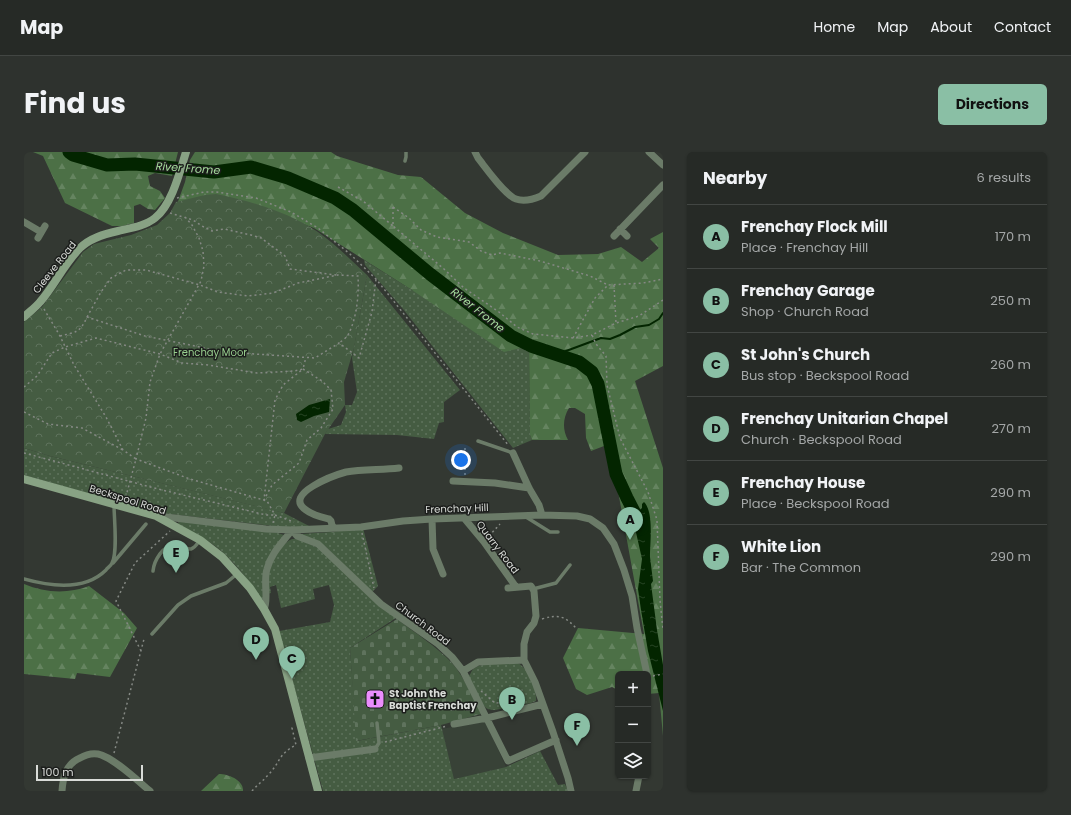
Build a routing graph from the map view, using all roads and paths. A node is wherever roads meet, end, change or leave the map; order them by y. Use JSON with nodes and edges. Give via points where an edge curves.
{"nodes":[{"id":1,"x":186,"y":152,"type":"edge"},
{"id":2,"x":406,"y":152,"type":"edge"},
{"id":3,"x":475,"y":152,"type":"edge"},
{"id":4,"x":585,"y":152,"type":"edge"},
{"id":5,"x":649,"y":152,"type":"edge"},
{"id":6,"x":405,"y":161,"type":"dead end"},
{"id":7,"x":663,"y":166,"type":"edge"},
{"id":8,"x":663,"y":185,"type":"edge"},
{"id":9,"x":338,"y":187,"type":"dead end"},
{"id":10,"x":170,"y":197,"type":"junction"},
{"id":11,"x":163,"y":208,"type":"junction"},
{"id":12,"x":185,"y":217,"type":"junction"},
{"id":13,"x":24,"y":222,"type":"edge"},
{"id":14,"x":393,"y":226,"type":"junction"},
{"id":15,"x":620,"y":230,"type":"junction"},
{"id":16,"x":41,"y":232,"type":"dead end"},
{"id":17,"x":614,"y":236,"type":"dead end"},
{"id":18,"x":627,"y":236,"type":"dead end"},
{"id":19,"x":338,"y":275,"type":"junction"},
{"id":20,"x":376,"y":279,"type":"junction"},
{"id":21,"x":663,"y":279,"type":"edge"},
{"id":22,"x":614,"y":284,"type":"junction"},
{"id":23,"x":200,"y":285,"type":"junction"},
{"id":24,"x":608,"y":285,"type":"junction"},
{"id":25,"x":663,"y":300,"type":"edge"},
{"id":26,"x":39,"y":303,"type":"junction"},
{"id":27,"x":24,"y":317,"type":"edge"},
{"id":28,"x":87,"y":317,"type":"junction"},
{"id":29,"x":616,"y":323,"type":"junction"},
{"id":30,"x":60,"y":336,"type":"junction"},
{"id":31,"x":592,"y":336,"type":"junction"},
{"id":32,"x":573,"y":338,"type":"junction"},
{"id":33,"x":168,"y":342,"type":"junction"},
{"id":34,"x":339,"y":343,"type":"junction"},
{"id":35,"x":65,"y":347,"type":"junction"},
{"id":36,"x":160,"y":354,"type":"junction"},
{"id":37,"x":306,"y":357,"type":"junction"},
{"id":38,"x":303,"y":369,"type":"junction"},
{"id":39,"x":24,"y":387,"type":"edge"},
{"id":40,"x":24,"y":412,"type":"edge"},
{"id":41,"x":478,"y":441,"type":"dead end"},
{"id":42,"x":465,"y":446,"type":"dead end"},
{"id":43,"x":123,"y":450,"type":"junction"},
{"id":44,"x":24,"y":453,"type":"edge"},
{"id":45,"x":513,"y":453,"type":"junction"},
{"id":46,"x":136,"y":459,"type":"junction"},
{"id":47,"x":399,"y":468,"type":"dead end"},
{"id":48,"x":24,"y":479,"type":"edge"},
{"id":49,"x":453,"y":481,"type":"dead end"},
{"id":50,"x":464,"y":481,"type":"junction"},
{"id":51,"x":129,"y":482,"type":"junction"},
{"id":52,"x":528,"y":488,"type":"junction"},
{"id":53,"x":264,"y":500,"type":"junction"},
{"id":54,"x":114,"y":504,"type":"junction"},
{"id":55,"x":123,"y":507,"type":"junction"},
{"id":56,"x":275,"y":515,"type":"junction"},
{"id":57,"x":542,"y":515,"type":"junction"},
{"id":58,"x":156,"y":516,"type":"junction"},
{"id":59,"x":524,"y":516,"type":"junction"},
{"id":60,"x":464,"y":518,"type":"junction"},
{"id":61,"x":432,"y":519,"type":"junction"},
{"id":62,"x":146,"y":524,"type":"dead end"},
{"id":63,"x":499,"y":525,"type":"dead end"},
{"id":64,"x":175,"y":526,"type":"junction"},
{"id":65,"x":295,"y":527,"type":"junction"},
{"id":66,"x":361,"y":527,"type":"junction"},
{"id":67,"x":333,"y":529,"type":"junction"},
{"id":68,"x":558,"y":532,"type":"dead end"},
{"id":69,"x":200,"y":540,"type":"junction"},
{"id":70,"x":484,"y":542,"type":"junction"},
{"id":71,"x":112,"y":564,"type":"junction"},
{"id":72,"x":570,"y":565,"type":"dead end"},
{"id":73,"x":153,"y":572,"type":"dead end"},
{"id":74,"x":238,"y":573,"type":"junction"},
{"id":75,"x":443,"y":574,"type":"dead end"},
{"id":76,"x":24,"y":579,"type":"edge"},
{"id":77,"x":516,"y":587,"type":"junction"},
{"id":78,"x":508,"y":588,"type":"dead end"},
{"id":79,"x":533,"y":589,"type":"junction"},
{"id":80,"x":375,"y":590,"type":"dead end"},
{"id":81,"x":264,"y":609,"type":"junction"},
{"id":82,"x":535,"y":622,"type":"junction"},
{"id":83,"x":576,"y":628,"type":"dead end"},
{"id":84,"x":663,"y":630,"type":"edge"},
{"id":85,"x":152,"y":634,"type":"dead end"},
{"id":86,"x":144,"y":639,"type":"dead end"},
{"id":87,"x":141,"y":652,"type":"junction"},
{"id":88,"x":524,"y":660,"type":"junction"},
{"id":89,"x":463,"y":671,"type":"junction"},
{"id":90,"x":648,"y":671,"type":"edge"},
{"id":91,"x":663,"y":674,"type":"edge"},
{"id":92,"x":651,"y":675,"type":"edge"},
{"id":93,"x":479,"y":689,"type":"dead end"},
{"id":94,"x":519,"y":702,"type":"dead end"},
{"id":95,"x":543,"y":704,"type":"junction"},
{"id":96,"x":487,"y":718,"type":"junction"},
{"id":97,"x":377,"y":723,"type":"dead end"},
{"id":98,"x":454,"y":724,"type":"joint"},
{"id":99,"x":300,"y":726,"type":"junction"},
{"id":100,"x":556,"y":740,"type":"junction"},
{"id":101,"x":377,"y":746,"type":"junction"},
{"id":102,"x":309,"y":758,"type":"junction"},
{"id":103,"x":110,"y":760,"type":"junction"},
{"id":104,"x":638,"y":779,"type":"edge"},
{"id":105,"x":62,"y":791,"type":"edge"},
{"id":106,"x":150,"y":791,"type":"edge"},
{"id":107,"x":252,"y":791,"type":"edge"},
{"id":108,"x":318,"y":791,"type":"edge"},
{"id":109,"x":571,"y":791,"type":"edge"},
{"id":110,"x":636,"y":791,"type":"edge"}],
"edges":[{"from":1,"to":10,"type":"street","name":"Cleeve Road"},
{"from":2,"to":6,"type":"lane"},
{"from":3,"to":4,"type":"street","via":[[509,194],[517,200],[541,196]]},
{"from":5,"to":7,"type":"street"},
{"from":8,"to":15,"type":"street"},
{"from":9,"to":14,"type":"path","via":[[363,201]]},
{"from":10,"to":11,"type":"street","name":"Cleeve Road"},
{"from":10,"to":20,"type":"path","via":[[216,192],[256,198],[318,228]]},
{"from":11,"to":12,"type":"path"},
{"from":11,"to":26,"type":"street","name":"Cleeve Road","via":[[147,223],[90,240],[80,248]]},
{"from":12,"to":19,"type":"path","via":[[212,231],[224,229],[261,238],[285,256],[290,269]]},
{"from":12,"to":23,"type":"path","via":[[192,225],[203,252],[204,266]]},
{"from":13,"to":16,"type":"street"},
{"from":14,"to":24,"type":"path","via":[[393,207],[422,230],[437,237],[469,242],[492,255],[500,253],[540,261],[590,276]]},
{"from":14,"to":32,"type":"path","via":[[464,288],[516,327],[533,334]]},
{"from":15,"to":17,"type":"street"},
{"from":15,"to":18,"type":"street"},
{"from":19,"to":23,"type":"path","via":[[298,283],[272,293],[248,296],[218,292]]},
{"from":19,"to":34,"type":"path","via":[[358,276],[359,288],[348,336]]},
{"from":20,"to":34,"type":"path","via":[[372,312],[359,358]]},
{"from":20,"to":45,"type":"path"},
{"from":21,"to":22,"type":"path"},
{"from":22,"to":24,"type":"path"},
{"from":22,"to":29,"type":"path"},
{"from":23,"to":28,"type":"path","via":[[146,270],[126,270],[111,278],[100,292]]},
{"from":23,"to":33,"type":"path"},
{"from":24,"to":32,"type":"path","via":[[595,298]]},
{"from":25,"to":29,"type":"path","via":[[639,316]]},
{"from":26,"to":27,"type":"street","name":"Cleeve Road"},
{"from":26,"to":30,"type":"path"},
{"from":28,"to":30,"type":"path","via":[[83,327]]},
{"from":28,"to":33,"type":"path"},
{"from":29,"to":31,"type":"path"},
{"from":30,"to":35,"type":"path"},
{"from":31,"to":32,"type":"path"},
{"from":31,"to":84,"type":"path","via":[[606,356],[607,385],[620,438],[648,492],[657,520]]},
{"from":33,"to":36,"type":"path"},
{"from":33,"to":37,"type":"path","via":[[225,352]]},
{"from":34,"to":37,"type":"path","via":[[315,358]]},
{"from":35,"to":36,"type":"path","via":[[96,338]]},
{"from":35,"to":39,"type":"path","via":[[52,354],[37,376]]},
{"from":35,"to":43,"type":"path"},
{"from":36,"to":38,"type":"path","via":[[182,363],[257,374]]},
{"from":36,"to":46,"type":"path","via":[[150,382],[146,418]]},
{"from":37,"to":38,"type":"path"},
{"from":38,"to":53,"type":"path","via":[[283,385],[275,400]]},
{"from":38,"to":53,"type":"path","via":[[331,390],[333,409],[321,428],[307,440],[299,463],[272,485]]},
{"from":40,"to":43,"type":"path","via":[[48,424],[82,428]]},
{"from":41,"to":45,"type":"lane"},
{"from":42,"to":50,"type":"path"},
{"from":43,"to":46,"type":"path"},
{"from":44,"to":51,"type":"path"},
{"from":45,"to":52,"type":"street"},
{"from":46,"to":51,"type":"path"},
{"from":46,"to":53,"type":"path","via":[[190,479]]},
{"from":47,"to":67,"type":"street","via":[[348,472],[319,482],[305,492],[300,505],[310,513],[329,519]]},
{"from":48,"to":54,"type":"street","name":"Beckspool Road"},
{"from":49,"to":50,"type":"street"},
{"from":50,"to":52,"type":"street"},
{"from":51,"to":55,"type":"path"},
{"from":51,"to":56,"type":"path"},
{"from":52,"to":57,"type":"street","via":[[540,505]]},
{"from":53,"to":56,"type":"path"},
{"from":54,"to":55,"type":"street","name":"Beckspool Road"},
{"from":54,"to":71,"type":"lane","via":[[115,552]]},
{"from":55,"to":58,"type":"street","name":"Beckspool Road"},
{"from":56,"to":65,"type":"path"},
{"from":57,"to":59,"type":"street","name":"Frenchay Hill"},
{"from":57,"to":90,"type":"street","name":"Frenchay Hill","via":[[590,519],[603,528],[614,544],[632,596]]},
{"from":58,"to":64,"type":"street","name":"Beckspool Road"},
{"from":58,"to":65,"type":"street","name":"Frenchay Hill","via":[[266,529]]},
{"from":59,"to":60,"type":"street","name":"Frenchay Hill"},
{"from":59,"to":68,"type":"lane","via":[[550,532]]},
{"from":60,"to":61,"type":"street","name":"Frenchay Hill"},
{"from":60,"to":70,"type":"street","name":"Quarry Road"},
{"from":61,"to":66,"type":"street","name":"Frenchay Hill"},
{"from":61,"to":75,"type":"street","via":[[433,549]]},
{"from":62,"to":71,"type":"lane"},
{"from":63,"to":70,"type":"path"},
{"from":64,"to":69,"type":"street","name":"Beckspool Road"},
{"from":64,"to":87,"type":"path","via":[[135,563],[116,601]]},
{"from":65,"to":67,"type":"street","name":"Frenchay Hill"},
{"from":65,"to":81,"type":"street","via":[[274,553],[266,569],[267,605]]},
{"from":65,"to":89,"type":"street","name":"Church Road","via":[[297,536],[318,544],[381,604],[438,644]]},
{"from":66,"to":67,"type":"street","name":"Frenchay Hill"},
{"from":66,"to":80,"type":"path"},
{"from":69,"to":73,"type":"lane","via":[[191,549],[178,545],[169,546],[154,564]]},
{"from":69,"to":74,"type":"street","name":"Beckspool Road"},
{"from":70,"to":77,"type":"street","name":"Quarry Road"},
{"from":71,"to":76,"type":"lane","via":[[97,577],[77,584],[48,584]]},
{"from":72,"to":79,"type":"lane","via":[[556,584]]},
{"from":74,"to":81,"type":"street","name":"Beckspool Road"},
{"from":74,"to":85,"type":"lane","via":[[226,583],[192,596],[178,605]]},
{"from":77,"to":78,"type":"street","name":"Quarry Road"},
{"from":77,"to":79,"type":"street","name":"Quarry Road","via":[[531,586]]},
{"from":79,"to":82,"type":"street","via":[[536,600]]},
{"from":81,"to":99,"type":"street","name":"Beckspool Road","via":[[275,629]]},
{"from":82,"to":83,"type":"path","via":[[563,617]]},
{"from":82,"to":88,"type":"street","via":[[527,632]]},
{"from":86,"to":87,"type":"path"},
{"from":87,"to":103,"type":"path"},
{"from":88,"to":89,"type":"street","via":[[478,662]]},
{"from":88,"to":95,"type":"street"},
{"from":89,"to":96,"type":"street","name":"Church Road"},
{"from":91,"to":92,"type":"path"},
{"from":93,"to":94,"type":"path","via":[[495,703]]},
{"from":95,"to":96,"type":"street"},
{"from":95,"to":100,"type":"street"},
{"from":96,"to":98,"type":"street"},
{"from":96,"to":100,"type":"street","name":"Church Road","via":[[508,761]]},
{"from":97,"to":101,"type":"lane"},
{"from":98,"to":101,"type":"path"},
{"from":99,"to":102,"type":"street","name":"Beckspool Road"},
{"from":99,"to":107,"type":"path","via":[[292,728],[296,745],[278,758],[268,775]]},
{"from":100,"to":109,"type":"street"},
{"from":101,"to":102,"type":"street"},
{"from":102,"to":108,"type":"street","name":"Beckspool Road"},
{"from":103,"to":105,"type":"street","via":[[94,754],[73,762],[63,778]]},
{"from":103,"to":106,"type":"street"},
{"from":104,"to":110,"type":"street"}]}
